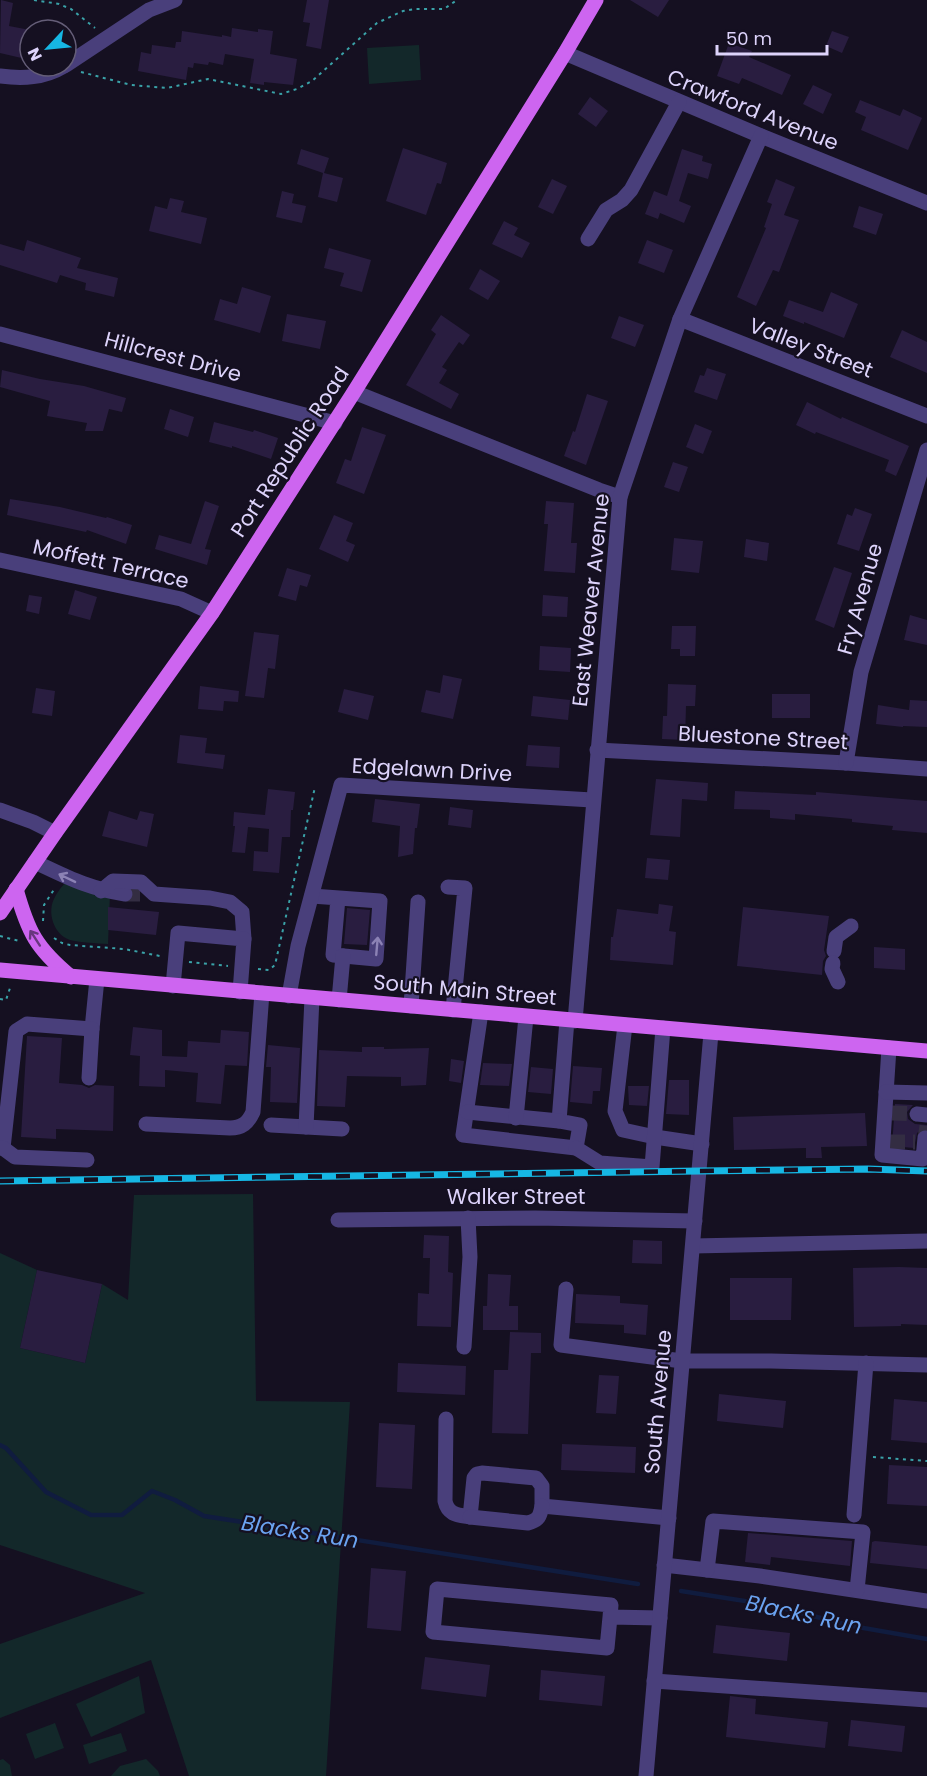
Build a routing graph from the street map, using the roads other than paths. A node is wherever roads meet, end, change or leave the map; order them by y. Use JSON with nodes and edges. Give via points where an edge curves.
{"nodes":[{"id":1,"x":175,"y":0,"type":"edge"},
{"id":2,"x":596,"y":0,"type":"edge"},
{"id":3,"x":565,"y":53,"type":"junction"},
{"id":4,"x":78,"y":57,"type":"edge"},
{"id":5,"x":0,"y":76,"type":"edge"},
{"id":6,"x":18,"y":77,"type":"edge"},
{"id":7,"x":679,"y":102,"type":"junction"},
{"id":8,"x":761,"y":136,"type":"junction"},
{"id":9,"x":925,"y":197,"type":"edge"},
{"id":10,"x":588,"y":239,"type":"dead end"},
{"id":11,"x":680,"y":319,"type":"junction"},
{"id":12,"x":0,"y":333,"type":"edge"},
{"id":13,"x":354,"y":392,"type":"junction"},
{"id":14,"x":927,"y":416,"type":"edge"},
{"id":15,"x":334,"y":423,"type":"junction"},
{"id":16,"x":927,"y":450,"type":"edge"},
{"id":17,"x":620,"y":497,"type":"junction"},
{"id":18,"x":0,"y":560,"type":"edge"},
{"id":19,"x":212,"y":613,"type":"junction"},
{"id":20,"x":597,"y":750,"type":"junction"},
{"id":21,"x":846,"y":763,"type":"junction"},
{"id":22,"x":927,"y":769,"type":"edge"},
{"id":23,"x":592,"y":800,"type":"junction"},
{"id":24,"x":0,"y":810,"type":"edge"},
{"id":25,"x":55,"y":833,"type":"junction"},
{"id":26,"x":35,"y":862,"type":"junction"},
{"id":27,"x":448,"y":887,"type":"dead end"},
{"id":28,"x":16,"y":889,"type":"junction"},
{"id":29,"x":101,"y":891,"type":"junction"},
{"id":30,"x":140,"y":894,"type":"junction"},
{"id":31,"x":312,"y":896,"type":"junction"},
{"id":32,"x":338,"y":898,"type":"junction"},
{"id":33,"x":418,"y":902,"type":"dead end"},
{"id":34,"x":0,"y":913,"type":"edge"},
{"id":35,"x":851,"y":926,"type":"dead end"},
{"id":36,"x":243,"y":939,"type":"junction"},
{"id":37,"x":343,"y":956,"type":"junction"},
{"id":38,"x":0,"y":970,"type":"edge"},
{"id":39,"x":71,"y":977,"type":"junction"},
{"id":40,"x":97,"y":979,"type":"junction"},
{"id":41,"x":838,"y":982,"type":"dead end"},
{"id":42,"x":172,"y":986,"type":"junction"},
{"id":43,"x":240,"y":992,"type":"junction"},
{"id":44,"x":262,"y":993,"type":"junction"},
{"id":45,"x":289,"y":996,"type":"junction"},
{"id":46,"x":312,"y":998,"type":"junction"},
{"id":47,"x":339,"y":1000,"type":"junction"},
{"id":48,"x":411,"y":1006,"type":"junction"},
{"id":49,"x":453,"y":1010,"type":"junction"},
{"id":50,"x":481,"y":1012,"type":"junction"},
{"id":51,"x":526,"y":1017,"type":"junction"},
{"id":52,"x":571,"y":1020,"type":"junction"},
{"id":53,"x":625,"y":1025,"type":"junction"},
{"id":54,"x":663,"y":1028,"type":"junction"},
{"id":55,"x":92,"y":1029,"type":"junction"},
{"id":56,"x":711,"y":1032,"type":"junction"},
{"id":57,"x":889,"y":1048,"type":"junction"},
{"id":58,"x":927,"y":1051,"type":"edge"},
{"id":59,"x":89,"y":1078,"type":"dead end"},
{"id":60,"x":886,"y":1092,"type":"junction"},
{"id":61,"x":927,"y":1093,"type":"edge"},
{"id":62,"x":467,"y":1112,"type":"junction"},
{"id":63,"x":516,"y":1118,"type":"junction"},
{"id":64,"x":559,"y":1121,"type":"junction"},
{"id":65,"x":147,"y":1124,"type":"dead end"},
{"id":66,"x":271,"y":1125,"type":"dead end"},
{"id":67,"x":306,"y":1127,"type":"junction"},
{"id":68,"x":342,"y":1129,"type":"dead end"},
{"id":69,"x":655,"y":1137,"type":"junction"},
{"id":70,"x":922,"y":1141,"type":"dead end"},
{"id":71,"x":702,"y":1144,"type":"junction"},
{"id":72,"x":2,"y":1148,"type":"edge"},
{"id":73,"x":576,"y":1148,"type":"junction"},
{"id":74,"x":87,"y":1160,"type":"dead end"},
{"id":75,"x":468,"y":1218,"type":"junction"},
{"id":76,"x":338,"y":1220,"type":"dead end"},
{"id":77,"x":695,"y":1221,"type":"junction"},
{"id":78,"x":927,"y":1241,"type":"edge"},
{"id":79,"x":693,"y":1246,"type":"junction"},
{"id":80,"x":566,"y":1289,"type":"dead end"},
{"id":81,"x":464,"y":1347,"type":"dead end"},
{"id":82,"x":682,"y":1361,"type":"junction"},
{"id":83,"x":866,"y":1363,"type":"junction"},
{"id":84,"x":927,"y":1365,"type":"edge"},
{"id":85,"x":446,"y":1419,"type":"dead end"},
{"id":86,"x":542,"y":1506,"type":"junction"},
{"id":87,"x":854,"y":1515,"type":"dead end"},
{"id":88,"x":470,"y":1516,"type":"junction"},
{"id":89,"x":669,"y":1518,"type":"junction"},
{"id":90,"x":664,"y":1565,"type":"junction"},
{"id":91,"x":707,"y":1570,"type":"junction"},
{"id":92,"x":857,"y":1590,"type":"junction"},
{"id":93,"x":927,"y":1601,"type":"edge"},
{"id":94,"x":610,"y":1617,"type":"junction"},
{"id":95,"x":660,"y":1618,"type":"junction"},
{"id":96,"x":654,"y":1681,"type":"junction"},
{"id":97,"x":927,"y":1700,"type":"edge"},
{"id":98,"x":646,"y":1776,"type":"edge"}],
"edges":[{"from":1,"to":4,"type":"street","via":[[149,10]]},
{"from":2,"to":3,"type":"main road","name":"Port Republic Road"},
{"from":3,"to":7,"type":"street","name":"Crawford Avenue"},
{"from":3,"to":13,"type":"main road","name":"Port Republic Road"},
{"from":5,"to":6,"type":"street"},
{"from":7,"to":8,"type":"street","name":"Crawford Avenue"},
{"from":7,"to":10,"type":"street","via":[[628,194],[606,210]]},
{"from":8,"to":9,"type":"street","name":"Crawford Avenue"},
{"from":8,"to":11,"type":"street","name":"East Weaver Avenue"},
{"from":11,"to":14,"type":"street","name":"Valley Street"},
{"from":11,"to":17,"type":"street","name":"East Weaver Avenue"},
{"from":12,"to":15,"type":"street","name":"Hillcrest Drive"},
{"from":13,"to":15,"type":"main road","name":"Port Republic Road"},
{"from":13,"to":17,"type":"street"},
{"from":15,"to":19,"type":"main road","name":"Port Republic Road"},
{"from":16,"to":21,"type":"street","name":"Fry Avenue","via":[[861,672]]},
{"from":17,"to":20,"type":"street","name":"East Weaver Avenue"},
{"from":18,"to":19,"type":"street","name":"Moffett Terrace","via":[[181,599]]},
{"from":19,"to":25,"type":"main road","name":"Port Republic Road"},
{"from":20,"to":21,"type":"street","name":"Bluestone Street"},
{"from":20,"to":23,"type":"street","name":"East Weaver Avenue"},
{"from":21,"to":22,"type":"street","name":"Bluestone Street"},
{"from":23,"to":31,"type":"street","name":"Edgelawn Drive","via":[[341,785]]},
{"from":23,"to":52,"type":"street","name":"East Weaver Avenue"},
{"from":24,"to":25,"type":"street"},
{"from":25,"to":26,"type":"main road","name":"Port Republic Road"},
{"from":26,"to":28,"type":"main road","name":"Port Republic Road"},
{"from":29,"to":26,"type":"street","one_way":true},
{"from":27,"to":49,"type":"street","via":[[465,888]]},
{"from":28,"to":34,"type":"main road","name":"Port Republic Road"},
{"from":39,"to":28,"type":"main road","one_way":true,"via":[[49,959],[33,938]]},
{"from":29,"to":30,"type":"street"},
{"from":29,"to":30,"type":"street","via":[[113,881],[141,882]]},
{"from":30,"to":36,"type":"street","via":[[230,902],[242,912]]},
{"from":31,"to":32,"type":"street"},
{"from":31,"to":45,"type":"street","name":"Edgelawn Drive"},
{"from":32,"to":37,"type":"street","via":[[333,955]]},
{"from":37,"to":32,"type":"street","one_way":true,"via":[[376,958],[380,901]]},
{"from":33,"to":48,"type":"street"},
{"from":35,"to":41,"type":"street","via":[[836,937],[832,969]]},
{"from":36,"to":42,"type":"street","via":[[178,933]]},
{"from":36,"to":43,"type":"street"},
{"from":37,"to":47,"type":"street"},
{"from":38,"to":39,"type":"main road","name":"South Main Street"},
{"from":39,"to":40,"type":"main road","name":"South Main Street"},
{"from":40,"to":42,"type":"main road","name":"South Main Street"},
{"from":40,"to":55,"type":"street"},
{"from":42,"to":43,"type":"main road","name":"South Main Street"},
{"from":43,"to":44,"type":"main road","name":"South Main Street"},
{"from":44,"to":45,"type":"main road","name":"South Main Street"},
{"from":44,"to":65,"type":"street","via":[[252,1112],[247,1123],[237,1128]]},
{"from":45,"to":46,"type":"main road","name":"South Main Street"},
{"from":46,"to":47,"type":"main road","name":"South Main Street"},
{"from":46,"to":67,"type":"street"},
{"from":47,"to":48,"type":"main road","name":"South Main Street"},
{"from":48,"to":49,"type":"main road","name":"South Main Street"},
{"from":49,"to":50,"type":"main road","name":"South Main Street"},
{"from":50,"to":51,"type":"main road","name":"South Main Street"},
{"from":50,"to":62,"type":"street"},
{"from":51,"to":52,"type":"main road","name":"South Main Street"},
{"from":51,"to":63,"type":"street"},
{"from":52,"to":53,"type":"main road","name":"South Main Street"},
{"from":52,"to":64,"type":"street","name":"East Weaver Avenue"},
{"from":53,"to":54,"type":"main road","name":"South Main Street"},
{"from":53,"to":69,"type":"street","via":[[615,1111],[623,1130]]},
{"from":54,"to":56,"type":"main road","name":"South Main Street"},
{"from":54,"to":69,"type":"street"},
{"from":55,"to":59,"type":"street"},
{"from":55,"to":72,"type":"street","via":[[27,1024],[15,1031]]},
{"from":56,"to":57,"type":"main road","name":"South Main Street"},
{"from":56,"to":71,"type":"street","name":"South Avenue"},
{"from":57,"to":58,"type":"main road","name":"South Main Street"},
{"from":57,"to":60,"type":"street"},
{"from":60,"to":61,"type":"street"},
{"from":60,"to":70,"type":"street","via":[[888,1113],[882,1155],[923,1159]]},
{"from":62,"to":63,"type":"street"},
{"from":62,"to":73,"type":"street","via":[[463,1135]]},
{"from":63,"to":64,"type":"street"},
{"from":64,"to":73,"type":"street","via":[[580,1125]]},
{"from":66,"to":67,"type":"street"},
{"from":67,"to":68,"type":"street"},
{"from":69,"to":71,"type":"street"},
{"from":69,"to":73,"type":"street","via":[[652,1167],[600,1163]]},
{"from":71,"to":77,"type":"street","name":"South Avenue"},
{"from":72,"to":74,"type":"street","via":[[15,1157]]},
{"from":75,"to":76,"type":"street","name":"Walker Street"},
{"from":75,"to":77,"type":"street","name":"Walker Street"},
{"from":75,"to":81,"type":"street","via":[[470,1265]]},
{"from":77,"to":79,"type":"street","name":"South Avenue"},
{"from":78,"to":79,"type":"street"},
{"from":79,"to":82,"type":"street","name":"South Avenue"},
{"from":80,"to":82,"type":"street","via":[[561,1345]]},
{"from":82,"to":83,"type":"street"},
{"from":82,"to":89,"type":"street","name":"South Avenue"},
{"from":83,"to":84,"type":"street"},
{"from":83,"to":87,"type":"street"},
{"from":85,"to":88,"type":"street","via":[[445,1504],[452,1514]]},
{"from":86,"to":88,"type":"street","via":[[540,1517],[528,1523]]},
{"from":86,"to":88,"type":"street","via":[[542,1486],[536,1478],[479,1473],[474,1478]]},
{"from":86,"to":89,"type":"street"},
{"from":89,"to":90,"type":"street","name":"South Avenue"},
{"from":90,"to":91,"type":"street"},
{"from":90,"to":95,"type":"street","name":"South Avenue"},
{"from":91,"to":92,"type":"street"},
{"from":91,"to":92,"type":"street","via":[[713,1521],[863,1532]]},
{"from":92,"to":93,"type":"street"},
{"from":94,"to":94,"type":"street","via":[[607,1648],[433,1632],[437,1589],[610,1605]]},
{"from":94,"to":95,"type":"street"},
{"from":95,"to":96,"type":"street","name":"South Avenue"},
{"from":96,"to":97,"type":"street"},
{"from":96,"to":98,"type":"street","name":"South Avenue"}]}
